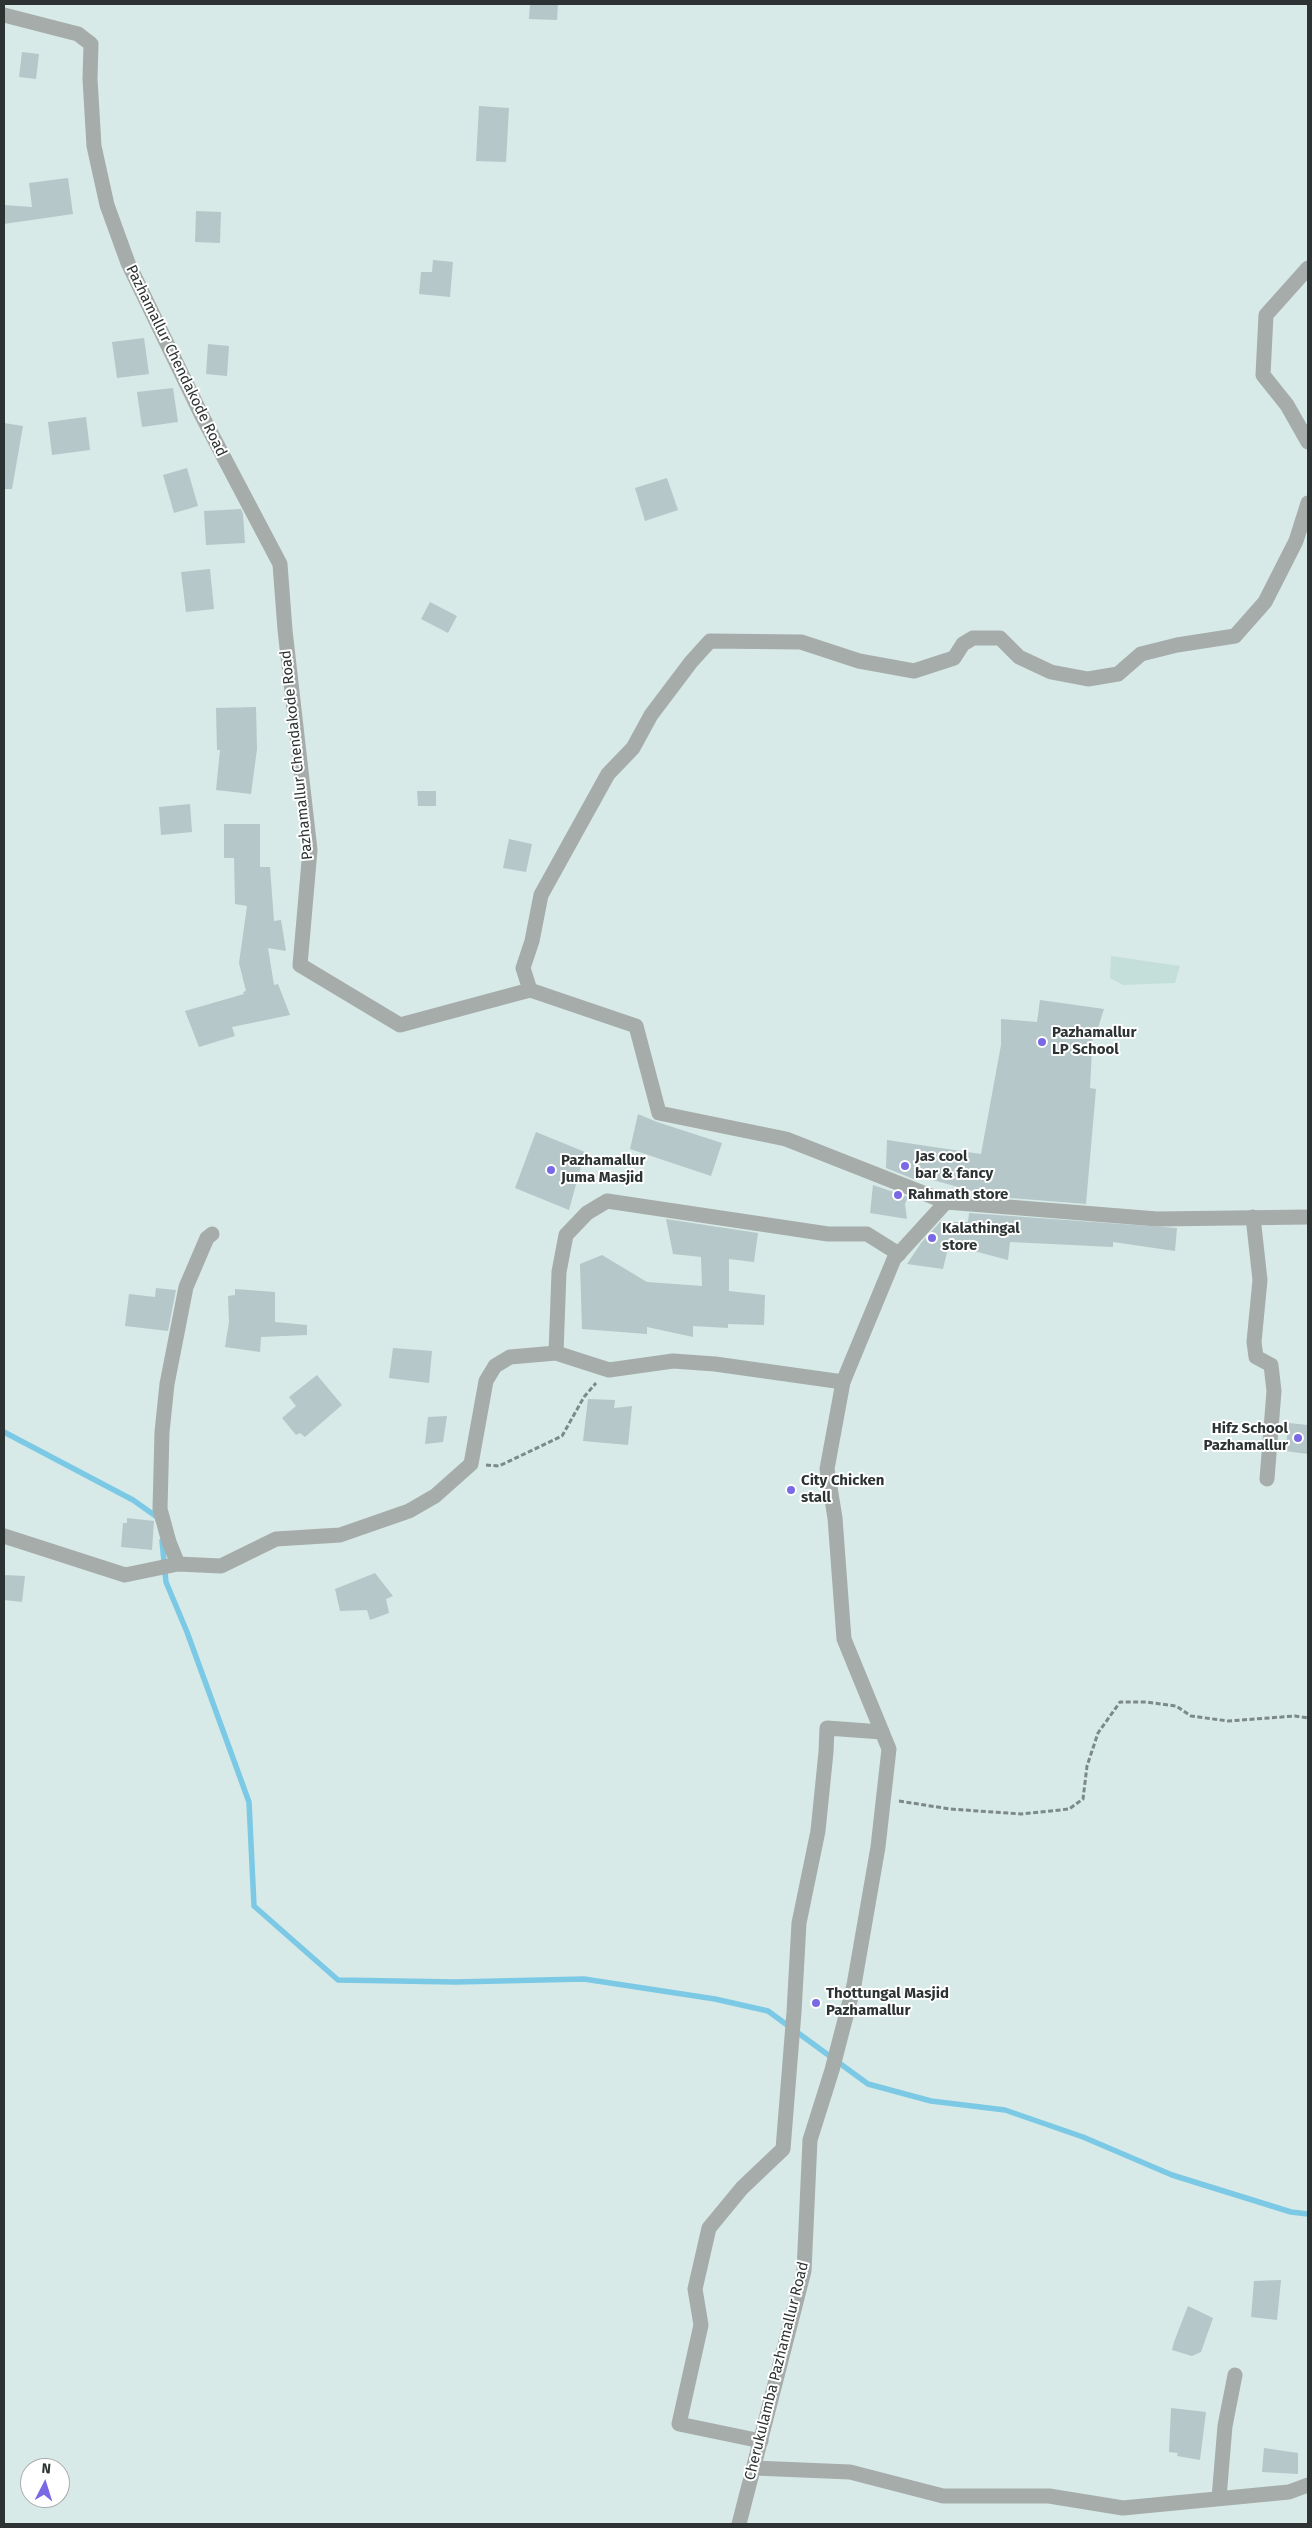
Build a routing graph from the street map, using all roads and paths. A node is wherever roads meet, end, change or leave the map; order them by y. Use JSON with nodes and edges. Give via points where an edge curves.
{"nodes":[{"id":1,"x":4,"y":15,"type":"edge"},
{"id":2,"x":1308,"y":268,"type":"edge"},
{"id":3,"x":1308,"y":442,"type":"edge"},
{"id":4,"x":1308,"y":503,"type":"edge"},
{"id":5,"x":530,"y":990,"type":"junction"},
{"id":6,"x":946,"y":1202,"type":"junction"},
{"id":7,"x":1253,"y":1216,"type":"junction"},
{"id":8,"x":1308,"y":1217,"type":"edge"},
{"id":9,"x":212,"y":1234,"type":"dead end"},
{"id":10,"x":899,"y":1254,"type":"junction"},
{"id":11,"x":556,"y":1353,"type":"junction"},
{"id":12,"x":608,"y":1370,"type":"junction"},
{"id":13,"x":844,"y":1382,"type":"junction"},
{"id":14,"x":471,"y":1464,"type":"junction"},
{"id":15,"x":1267,"y":1479,"type":"dead end"},
{"id":16,"x":4,"y":1536,"type":"edge"},
{"id":17,"x":178,"y":1564,"type":"junction"},
{"id":18,"x":1308,"y":1718,"type":"edge"},
{"id":19,"x":882,"y":1732,"type":"junction"},
{"id":20,"x":883,"y":1800,"type":"junction"},
{"id":21,"x":1235,"y":2374,"type":"dead end"},
{"id":22,"x":761,"y":2441,"type":"junction"},
{"id":23,"x":754,"y":2468,"type":"junction"},
{"id":24,"x":1308,"y":2485,"type":"edge"},
{"id":25,"x":1219,"y":2498,"type":"junction"},
{"id":26,"x":739,"y":2524,"type":"edge"}],
"edges":[{"from":1,"to":5,"type":"street","name":"Pazhamallur Chendakode Road","via":[[78,34],[91,44],[94,146],[107,205],[128,263],[201,414],[280,564],[284,630],[310,850],[300,965],[400,1025]]},
{"from":2,"to":3,"type":"street","via":[[1266,315],[1264,375],[1287,405]]},
{"from":4,"to":5,"type":"street","via":[[1296,541],[1265,602],[1235,636],[1142,654],[1118,674],[1088,679],[1051,672],[1019,657],[1000,638],[974,638],[963,644],[954,658],[914,671],[859,661],[801,642],[710,641],[651,715],[633,748],[608,774],[541,895],[523,968]]},
{"from":5,"to":6,"type":"street","via":[[636,1026],[659,1114],[786,1139]]},
{"from":6,"to":7,"type":"street","via":[[1157,1218]]},
{"from":6,"to":10,"type":"street"},
{"from":7,"to":8,"type":"street"},
{"from":7,"to":15,"type":"street","via":[[1260,1280],[1254,1342],[1256,1357],[1271,1365],[1274,1391]]},
{"from":9,"to":17,"type":"street","via":[[207,1238],[186,1287],[167,1384],[162,1432],[160,1509]]},
{"from":10,"to":11,"type":"street","via":[[867,1234],[828,1234],[607,1201],[587,1213],[566,1235],[559,1272]]},
{"from":10,"to":13,"type":"street","via":[[894,1259]]},
{"from":11,"to":12,"type":"street"},
{"from":11,"to":14,"type":"street","via":[[510,1357],[495,1366],[486,1381]]},
{"from":12,"to":13,"type":"street","via":[[673,1361],[777,1371]]},
{"from":12,"to":14,"type":"path","via":[[584,1397],[562,1436],[499,1466]]},
{"from":13,"to":19,"type":"street","via":[[827,1469],[835,1518],[844,1639]]},
{"from":14,"to":17,"type":"street","via":[[436,1496],[408,1511],[340,1535],[276,1539],[221,1566]]},
{"from":16,"to":17,"type":"street","via":[[125,1574]]},
{"from":18,"to":20,"type":"path","via":[[1228,1721],[1192,1716],[1176,1706],[1120,1702],[1098,1733],[1087,1766],[1083,1799],[1069,1808],[1021,1814]]},
{"from":19,"to":20,"type":"street","via":[[889,1749]]},
{"from":19,"to":22,"type":"street","via":[[827,1728],[818,1831],[799,1923],[783,2149],[742,2188],[709,2228],[695,2289],[702,2325],[679,2424]]},
{"from":20,"to":22,"type":"street","name":"Cherukulamba Pazhamallur Road","via":[[854,1985],[810,2140],[804,2271]]},
{"from":21,"to":25,"type":"street","via":[[1225,2426]]},
{"from":22,"to":23,"type":"street","name":"Cherukulamba Pazhamallur Road"},
{"from":23,"to":25,"type":"street","via":[[850,2472],[943,2496],[1049,2496],[1124,2508]]},
{"from":23,"to":26,"type":"street","name":"Cherukulamba Pazhamallur Road"},
{"from":24,"to":25,"type":"street","via":[[1289,2492]]}]}
